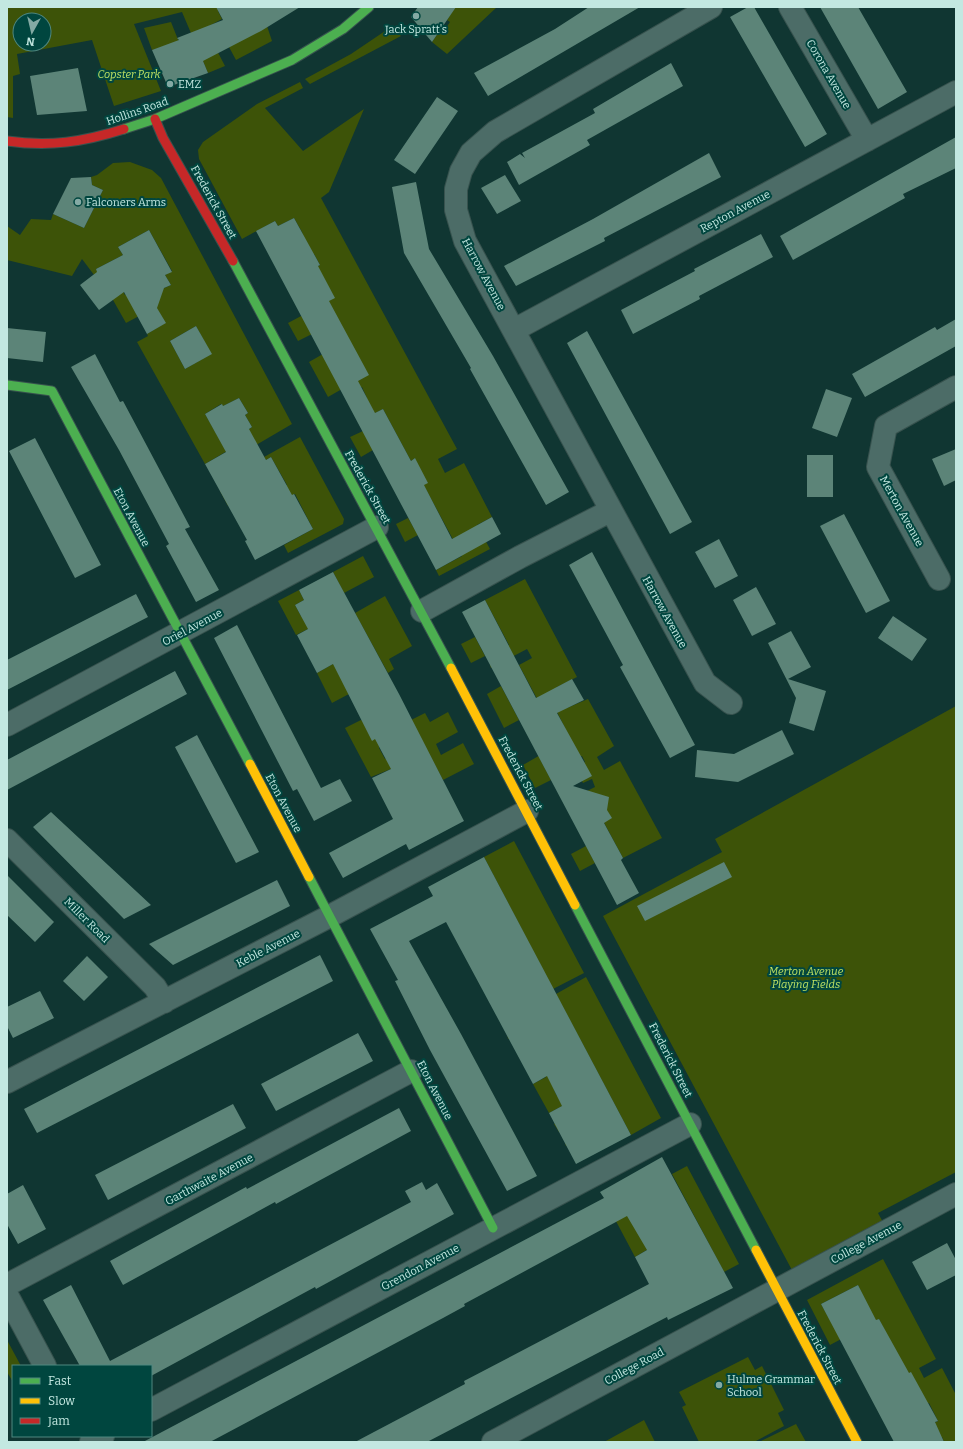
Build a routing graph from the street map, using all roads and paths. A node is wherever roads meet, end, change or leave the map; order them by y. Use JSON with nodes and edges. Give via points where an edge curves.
{"nodes":[{"id":1,"x":369,"y":7,"type":"edge"},
{"id":2,"x":711,"y":7,"type":"edge"},
{"id":3,"x":790,"y":7,"type":"edge"},
{"id":4,"x":956,"y":92,"type":"edge"},
{"id":5,"x":155,"y":119,"type":"junction"},
{"id":6,"x":867,"y":140,"type":"junction"},
{"id":7,"x":7,"y":141,"type":"edge"},
{"id":8,"x":514,"y":330,"type":"junction"},
{"id":9,"x":7,"y":385,"type":"edge"},
{"id":10,"x":956,"y":387,"type":"edge"},
{"id":11,"x":610,"y":511,"type":"junction"},
{"id":12,"x":377,"y":527,"type":"junction"},
{"id":13,"x":939,"y":579,"type":"dead end"},
{"id":14,"x":422,"y":611,"type":"junction"},
{"id":15,"x":181,"y":633,"type":"junction"},
{"id":16,"x":731,"y":703,"type":"dead end"},
{"id":17,"x":7,"y":725,"type":"edge"},
{"id":18,"x":527,"y":811,"type":"junction"},
{"id":19,"x":7,"y":840,"type":"edge"},
{"id":20,"x":330,"y":916,"type":"junction"},
{"id":21,"x":164,"y":1002,"type":"junction"},
{"id":22,"x":411,"y":1071,"type":"junction"},
{"id":23,"x":7,"y":1082,"type":"edge"},
{"id":24,"x":690,"y":1124,"type":"junction"},
{"id":25,"x":956,"y":1194,"type":"edge"},
{"id":26,"x":494,"y":1228,"type":"junction"},
{"id":27,"x":7,"y":1285,"type":"edge"},
{"id":28,"x":777,"y":1290,"type":"junction"},
{"id":29,"x":7,"y":1295,"type":"edge"},
{"id":30,"x":44,"y":1365,"type":"edge"},
{"id":31,"x":152,"y":1409,"type":"edge"},
{"id":32,"x":101,"y":1437,"type":"edge"},
{"id":33,"x":91,"y":1442,"type":"edge"},
{"id":34,"x":493,"y":1442,"type":"edge"},
{"id":35,"x":857,"y":1442,"type":"edge"}],
"edges":[{"from":1,"to":5,"type":"main road","name":"Hollins Road","via":[[343,28],[292,60]]},
{"from":2,"to":8,"type":"street","name":"Harrow Avenue","via":[[496,132],[471,153],[461,171],[456,189],[456,210],[464,242]]},
{"from":3,"to":6,"type":"street","name":"Corona Avenue"},
{"from":4,"to":6,"type":"street","name":"Repton Avenue"},
{"from":5,"to":7,"type":"main road","name":"Hollins Road","via":[[105,135],[60,144]]},
{"from":5,"to":12,"type":"main road","name":"Frederick Street","via":[[163,138],[251,293]]},
{"from":6,"to":8,"type":"street","name":"Repton Avenue"},
{"from":8,"to":11,"type":"street","name":"Harrow Avenue"},
{"from":9,"to":15,"type":"main road","name":"Eton Avenue","via":[[52,391]]},
{"from":10,"to":13,"type":"street","name":"Merton Avenue","via":[[886,426],[878,467]]},
{"from":11,"to":14,"type":"street"},
{"from":11,"to":16,"type":"street","name":"Harrow Avenue","via":[[705,683]]},
{"from":12,"to":14,"type":"main road","name":"Frederick Street"},
{"from":12,"to":15,"type":"street","name":"Oriel Avenue"},
{"from":14,"to":18,"type":"main road","name":"Frederick Street"},
{"from":15,"to":17,"type":"street","name":"Oriel Avenue"},
{"from":15,"to":20,"type":"main road","name":"Eton Avenue"},
{"from":18,"to":20,"type":"street","name":"Keble Avenue"},
{"from":18,"to":24,"type":"main road","name":"Frederick Street"},
{"from":19,"to":21,"type":"street","name":"Miller Road","via":[[155,987]]},
{"from":20,"to":21,"type":"street","name":"Keble Avenue"},
{"from":20,"to":22,"type":"main road","name":"Eton Avenue"},
{"from":21,"to":23,"type":"street","name":"Keble Avenue"},
{"from":22,"to":26,"type":"main road","name":"Eton Avenue"},
{"from":22,"to":27,"type":"street","name":"Garthwaite Avenue"},
{"from":24,"to":26,"type":"street","name":"Grendon Avenue"},
{"from":24,"to":28,"type":"main road","name":"Frederick Street"},
{"from":25,"to":28,"type":"street","name":"College Avenue"},
{"from":26,"to":31,"type":"street","name":"Grendon Avenue"},
{"from":28,"to":34,"type":"street","name":"College Road"},
{"from":28,"to":35,"type":"main road","name":"Frederick Street"},
{"from":29,"to":30,"type":"street"},
{"from":32,"to":33,"type":"street"}]}
